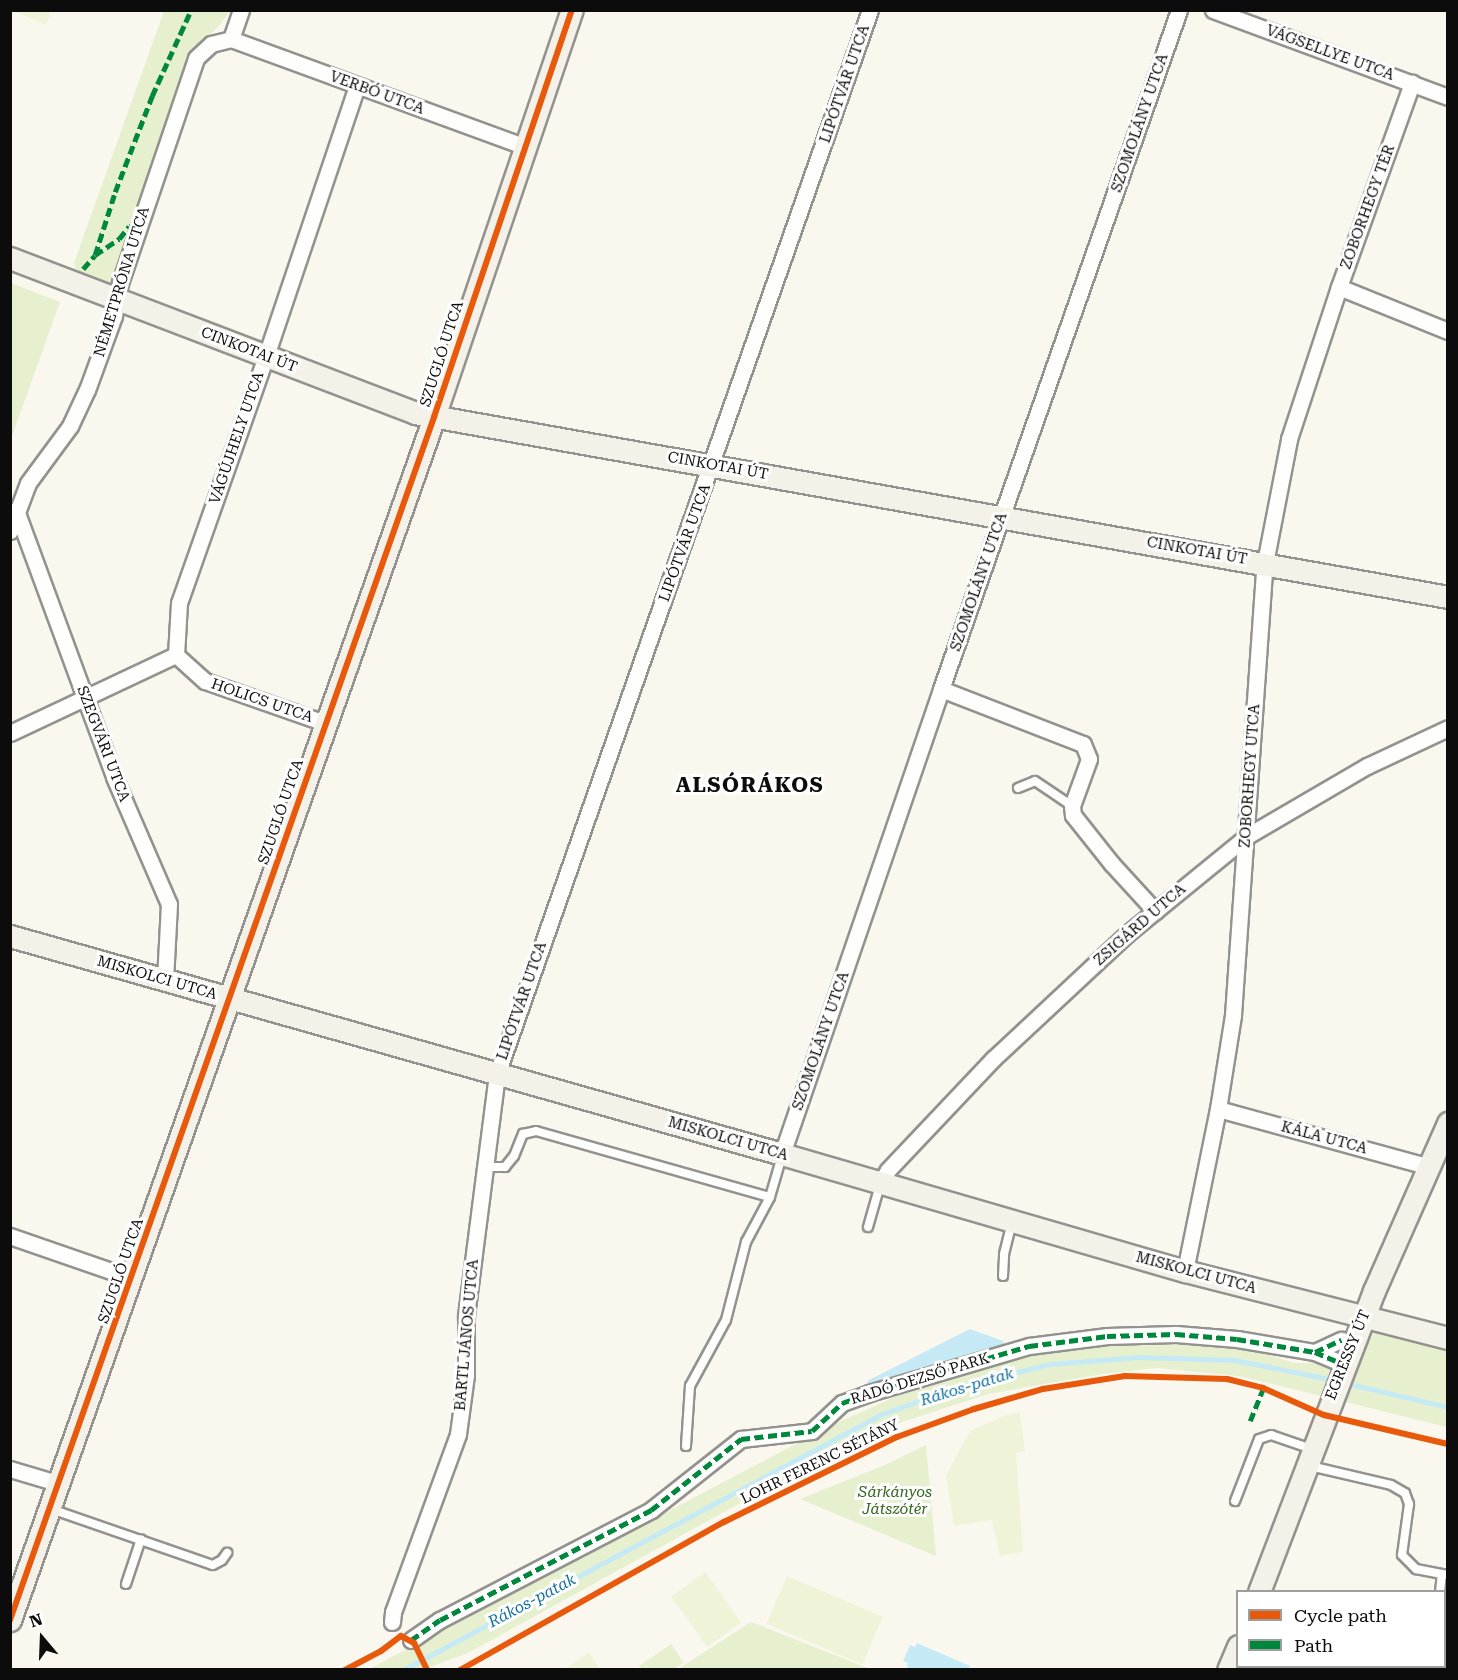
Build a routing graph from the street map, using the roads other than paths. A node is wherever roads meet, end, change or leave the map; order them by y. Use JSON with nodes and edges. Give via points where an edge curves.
{"nodes":[{"id":1,"x":241,"y":10,"type":"edge"},
{"id":2,"x":572,"y":10,"type":"edge"},
{"id":3,"x":870,"y":10,"type":"edge"},
{"id":4,"x":1179,"y":10,"type":"edge"},
{"id":5,"x":1213,"y":10,"type":"edge"},
{"id":6,"x":231,"y":39,"type":"junction"},
{"id":7,"x":1412,"y":83,"type":"junction"},
{"id":8,"x":357,"y":86,"type":"junction"},
{"id":9,"x":1448,"y":98,"type":"edge"},
{"id":10,"x":524,"y":146,"type":"junction"},
{"id":11,"x":10,"y":258,"type":"edge"},
{"id":12,"x":1339,"y":287,"type":"junction"},
{"id":13,"x":117,"y":299,"type":"junction"},
{"id":14,"x":1448,"y":331,"type":"edge"},
{"id":15,"x":266,"y":356,"type":"junction"},
{"id":16,"x":434,"y":417,"type":"junction"},
{"id":17,"x":712,"y":465,"type":"junction"},
{"id":18,"x":16,"y":510,"type":"junction"},
{"id":19,"x":1002,"y":517,"type":"junction"},
{"id":20,"x":10,"y":531,"type":"edge"},
{"id":21,"x":1264,"y":563,"type":"junction"},
{"id":22,"x":1448,"y":597,"type":"edge"},
{"id":23,"x":176,"y":655,"type":"junction"},
{"id":24,"x":941,"y":690,"type":"junction"},
{"id":25,"x":85,"y":699,"type":"junction"},
{"id":26,"x":325,"y":723,"type":"junction"},
{"id":27,"x":1448,"y":728,"type":"edge"},
{"id":28,"x":10,"y":733,"type":"edge"},
{"id":29,"x":1018,"y":788,"type":"dead end"},
{"id":30,"x":1071,"y":806,"type":"junction"},
{"id":31,"x":1246,"y":836,"type":"junction"},
{"id":32,"x":1155,"y":911,"type":"junction"},
{"id":33,"x":10,"y":936,"type":"edge"},
{"id":34,"x":165,"y":981,"type":"junction"},
{"id":35,"x":229,"y":999,"type":"junction"},
{"id":36,"x":497,"y":1074,"type":"junction"},
{"id":37,"x":1218,"y":1109,"type":"junction"},
{"id":38,"x":1448,"y":1123,"type":"edge"},
{"id":39,"x":782,"y":1154,"type":"junction"},
{"id":40,"x":485,"y":1167,"type":"junction"},
{"id":41,"x":1430,"y":1167,"type":"junction"},
{"id":42,"x":880,"y":1183,"type":"junction"},
{"id":43,"x":770,"y":1197,"type":"junction"},
{"id":44,"x":1012,"y":1221,"type":"junction"},
{"id":45,"x":868,"y":1227,"type":"dead end"},
{"id":46,"x":10,"y":1236,"type":"edge"},
{"id":47,"x":1185,"y":1271,"type":"junction"},
{"id":48,"x":1003,"y":1276,"type":"dead end"},
{"id":49,"x":130,"y":1278,"type":"junction"},
{"id":50,"x":1364,"y":1318,"type":"junction"},
{"id":51,"x":1448,"y":1338,"type":"edge"},
{"id":52,"x":1341,"y":1340,"type":"dead end"},
{"id":53,"x":1315,"y":1352,"type":"junction"},
{"id":54,"x":1344,"y":1367,"type":"junction"},
{"id":55,"x":686,"y":1446,"type":"dead end"},
{"id":56,"x":1311,"y":1457,"type":"junction"},
{"id":57,"x":10,"y":1469,"type":"edge"},
{"id":58,"x":57,"y":1483,"type":"junction"},
{"id":59,"x":1235,"y":1501,"type":"dead end"},
{"id":60,"x":48,"y":1508,"type":"junction"},
{"id":61,"x":141,"y":1539,"type":"junction"},
{"id":62,"x":227,"y":1553,"type":"dead end"},
{"id":63,"x":1445,"y":1575,"type":"edge"},
{"id":64,"x":126,"y":1584,"type":"dead end"},
{"id":65,"x":1259,"y":1590,"type":"edge"},
{"id":66,"x":1441,"y":1590,"type":"edge"},
{"id":67,"x":10,"y":1620,"type":"edge"},
{"id":68,"x":392,"y":1622,"type":"dead end"},
{"id":69,"x":411,"y":1640,"type":"dead end"},
{"id":70,"x":1236,"y":1651,"type":"edge"},
{"id":71,"x":1228,"y":1670,"type":"edge"}],
"edges":[{"from":1,"to":6,"type":"street"},
{"from":2,"to":10,"type":"street","name":"SZUGLÓ UTCA"},
{"from":3,"to":17,"type":"street","name":"LIPÓTVÁR UTCA"},
{"from":4,"to":19,"type":"street","name":"SZOMOLÁNY UTCA"},
{"from":5,"to":7,"type":"street","name":"VÁGSELLYE UTCA"},
{"from":6,"to":8,"type":"street","name":"VERBÓ UTCA"},
{"from":6,"to":13,"type":"street","name":"NÉMETPRÓNA UTCA","via":[[211,44],[196,58]]},
{"from":7,"to":9,"type":"street","name":"VÁGSELLYE UTCA"},
{"from":7,"to":12,"type":"street","name":"ZOBORHEGY TÉR"},
{"from":8,"to":10,"type":"street","name":"VERBÓ UTCA"},
{"from":8,"to":15,"type":"street","name":"VÁGÚJHELY UTCA"},
{"from":10,"to":16,"type":"street","name":"SZUGLÓ UTCA"},
{"from":11,"to":13,"type":"street","name":"CINKOTAI ÚT"},
{"from":12,"to":14,"type":"street","name":"ZOBORHEGY TÉR"},
{"from":12,"to":21,"type":"street","name":"ZOBORHEGY UTCA","via":[[1289,439]]},
{"from":13,"to":15,"type":"street","name":"CINKOTAI ÚT"},
{"from":13,"to":18,"type":"street","name":"NÉMETPRÓNA UTCA","via":[[87,390],[70,426],[28,483]]},
{"from":15,"to":16,"type":"street","name":"CINKOTAI ÚT"},
{"from":15,"to":23,"type":"street","name":"VÁGÚJHELY UTCA","via":[[179,603]]},
{"from":16,"to":17,"type":"street","name":"CINKOTAI ÚT"},
{"from":16,"to":26,"type":"street","name":"SZUGLÓ UTCA"},
{"from":17,"to":19,"type":"street","name":"CINKOTAI ÚT"},
{"from":17,"to":36,"type":"street","name":"LIPÓTVÁR UTCA"},
{"from":18,"to":20,"type":"street","name":"NÉMETPRÓNA UTCA"},
{"from":18,"to":25,"type":"street","name":"SZEGVÁRI UTCA"},
{"from":19,"to":21,"type":"street","name":"CINKOTAI ÚT"},
{"from":19,"to":24,"type":"street","name":"SZOMOLÁNY UTCA"},
{"from":21,"to":22,"type":"street","name":"CINKOTAI ÚT"},
{"from":21,"to":31,"type":"street","name":"ZOBORHEGY UTCA"},
{"from":23,"to":25,"type":"street"},
{"from":23,"to":26,"type":"street","name":"HOLICS UTCA","via":[[205,681]]},
{"from":24,"to":30,"type":"street","via":[[1083,744],[1089,759]]},
{"from":24,"to":39,"type":"street","name":"SZOMOLÁNY UTCA"},
{"from":25,"to":28,"type":"street"},
{"from":25,"to":34,"type":"street","name":"SZEGVÁRI UTCA","via":[[169,904]]},
{"from":26,"to":35,"type":"street","name":"SZUGLÓ UTCA"},
{"from":27,"to":31,"type":"street","name":"ZSIGÁRD UTCA","via":[[1368,766]]},
{"from":29,"to":30,"type":"lane","via":[[1035,781]]},
{"from":30,"to":32,"type":"street","via":[[1073,815],[1112,864]]},
{"from":31,"to":32,"type":"street","name":"ZSIGÁRD UTCA"},
{"from":31,"to":37,"type":"street","name":"ZOBORHEGY UTCA","via":[[1233,1016]]},
{"from":32,"to":42,"type":"street","name":"ZSIGÁRD UTCA","via":[[993,1059]]},
{"from":33,"to":34,"type":"street","name":"MISKOLCI UTCA"},
{"from":34,"to":35,"type":"street","name":"MISKOLCI UTCA"},
{"from":35,"to":36,"type":"street","name":"MISKOLCI UTCA"},
{"from":35,"to":49,"type":"street","name":"SZUGLÓ UTCA"},
{"from":36,"to":39,"type":"street","name":"MISKOLCI UTCA"},
{"from":36,"to":40,"type":"street","name":"BARTL JÁNOS UTCA"},
{"from":37,"to":41,"type":"street","name":"KÁLA UTCA"},
{"from":37,"to":47,"type":"street","name":"ZOBORHEGY UTCA"},
{"from":38,"to":41,"type":"street","name":"EGRESSY ÚT"},
{"from":39,"to":42,"type":"street","name":"MISKOLCI UTCA"},
{"from":39,"to":43,"type":"lane"},
{"from":40,"to":43,"type":"lane","via":[[505,1167],[523,1134],[536,1131]]},
{"from":40,"to":68,"type":"street","name":"BARTL JÁNOS UTCA","via":[[466,1316],[466,1375],[458,1434]]},
{"from":41,"to":50,"type":"street","name":"EGRESSY ÚT"},
{"from":42,"to":44,"type":"street","name":"MISKOLCI UTCA"},
{"from":42,"to":45,"type":"lane"},
{"from":43,"to":55,"type":"lane","via":[[746,1242],[726,1320],[690,1386]]},
{"from":44,"to":47,"type":"street","name":"MISKOLCI UTCA"},
{"from":44,"to":48,"type":"lane"},
{"from":46,"to":49,"type":"street"},
{"from":47,"to":50,"type":"street","name":"MISKOLCI UTCA"},
{"from":49,"to":58,"type":"street","name":"SZUGLÓ UTCA"},
{"from":50,"to":51,"type":"street","name":"MISKOLCI UTCA"},
{"from":50,"to":54,"type":"street","name":"EGRESSY ÚT"},
{"from":52,"to":53,"type":"street"},
{"from":53,"to":54,"type":"street","name":"RADÓ DEZSŐ PARK"},
{"from":53,"to":69,"type":"street","name":"RADÓ DEZSŐ PARK","via":[[1176,1334],[1107,1336],[1040,1344],[865,1394],[842,1403],[813,1434],[741,1439],[651,1510],[440,1620]]},
{"from":54,"to":56,"type":"street","name":"EGRESSY ÚT"},
{"from":56,"to":59,"type":"lane","via":[[1271,1435],[1259,1439]]},
{"from":56,"to":63,"type":"lane","via":[[1405,1493],[1409,1504],[1402,1555],[1416,1569]]},
{"from":56,"to":65,"type":"street","name":"EGRESSY ÚT"},
{"from":57,"to":58,"type":"street"},
{"from":58,"to":60,"type":"street","name":"SZUGLÓ UTCA"},
{"from":60,"to":61,"type":"lane"},
{"from":60,"to":67,"type":"street","name":"SZUGLÓ UTCA"},
{"from":61,"to":62,"type":"lane","via":[[213,1565]]},
{"from":61,"to":64,"type":"lane"},
{"from":63,"to":66,"type":"lane"},
{"from":70,"to":71,"type":"street"}]}
